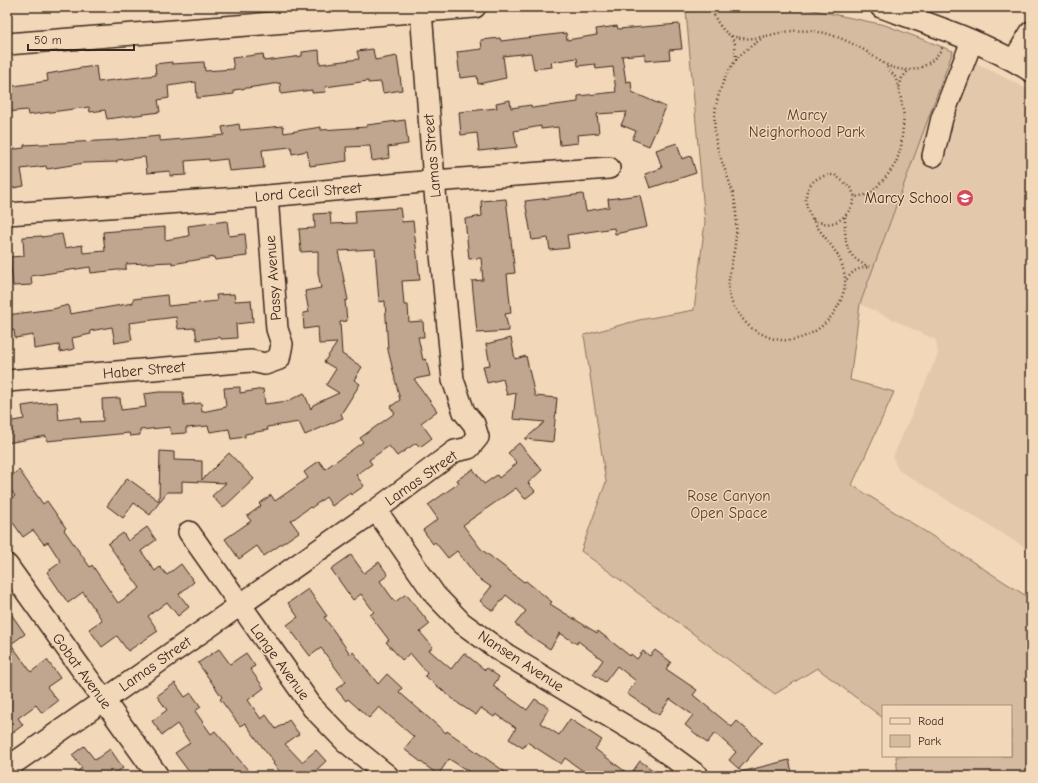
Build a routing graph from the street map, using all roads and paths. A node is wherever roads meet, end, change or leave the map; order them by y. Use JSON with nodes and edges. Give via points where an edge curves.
{"nodes":[{"id":1,"x":475,"y":7,"type":"edge"},
{"id":2,"x":712,"y":7,"type":"edge"},
{"id":3,"x":881,"y":7,"type":"edge"},
{"id":4,"x":421,"y":11,"type":"junction"},
{"id":5,"x":949,"y":30,"type":"junction"},
{"id":6,"x":1031,"y":32,"type":"edge"},
{"id":7,"x":730,"y":36,"type":"junction"},
{"id":8,"x":764,"y":38,"type":"junction"},
{"id":9,"x":972,"y":41,"type":"junction"},
{"id":10,"x":7,"y":44,"type":"edge"},
{"id":11,"x":736,"y":60,"type":"junction"},
{"id":12,"x":1022,"y":65,"type":"edge"},
{"id":13,"x":887,"y":67,"type":"junction"},
{"id":14,"x":909,"y":70,"type":"junction"},
{"id":15,"x":899,"y":88,"type":"junction"},
{"id":16,"x":933,"y":156,"type":"dead end"},
{"id":17,"x":609,"y":168,"type":"dead end"},
{"id":18,"x":434,"y":180,"type":"junction"},
{"id":19,"x":267,"y":196,"type":"junction"},
{"id":20,"x":855,"y":197,"type":"junction"},
{"id":21,"x":7,"y":214,"type":"edge"},
{"id":22,"x":845,"y":217,"type":"junction"},
{"id":23,"x":812,"y":219,"type":"junction"},
{"id":24,"x":845,"y":282,"type":"junction"},
{"id":25,"x":279,"y":358,"type":"joint"},
{"id":26,"x":7,"y":381,"type":"edge"},
{"id":27,"x":376,"y":510,"type":"junction"},
{"id":28,"x":189,"y":532,"type":"dead end"},
{"id":29,"x":7,"y":565,"type":"edge"},
{"id":30,"x":239,"y":605,"type":"junction"},
{"id":31,"x":103,"y":700,"type":"junction"},
{"id":32,"x":7,"y":768,"type":"edge"},
{"id":33,"x":158,"y":776,"type":"edge"},
{"id":34,"x":388,"y":776,"type":"edge"},
{"id":35,"x":698,"y":776,"type":"edge"}],
"edges":[{"from":1,"to":4,"type":"street"},
{"from":2,"to":7,"type":"path","via":[[717,22]]},
{"from":3,"to":5,"type":"street"},
{"from":4,"to":10,"type":"street"},
{"from":4,"to":18,"type":"street","name":"Lamas Street"},
{"from":5,"to":9,"type":"street"},
{"from":5,"to":14,"type":"path","via":[[936,58]]},
{"from":6,"to":12,"type":"street"},
{"from":7,"to":8,"type":"path"},
{"from":7,"to":11,"type":"path","via":[[735,44]]},
{"from":8,"to":11,"type":"path"},
{"from":8,"to":13,"type":"path","via":[[792,31],[825,33],[858,47]]},
{"from":9,"to":12,"type":"street"},
{"from":9,"to":16,"type":"street","via":[[942,118]]},
{"from":11,"to":24,"type":"path","via":[[719,94],[715,112],[717,146],[736,202],[737,230],[728,276],[728,290],[732,303],[748,326],[759,333],[770,338],[796,340],[821,327],[834,314]]},
{"from":13,"to":14,"type":"path"},
{"from":13,"to":15,"type":"path"},
{"from":14,"to":15,"type":"path","via":[[902,78]]},
{"from":15,"to":20,"type":"path","via":[[904,116],[902,148],[896,163],[870,194]]},
{"from":17,"to":18,"type":"street","name":"Lord Cecil Street"},
{"from":18,"to":19,"type":"street","name":"Lord Cecil Street"},
{"from":18,"to":27,"type":"street","name":"Lamas Street","via":[[452,380],[464,412],[474,424],[478,437],[469,448],[455,451]]},
{"from":19,"to":21,"type":"street","name":"Lord Cecil Street"},
{"from":19,"to":25,"type":"street","name":"Passy Avenue","via":[[277,329],[282,344]]},
{"from":20,"to":22,"type":"path"},
{"from":20,"to":23,"type":"path","via":[[851,188],[835,175],[822,176],[812,182],[805,193],[806,206]]},
{"from":22,"to":23,"type":"path","via":[[828,224],[820,224]]},
{"from":22,"to":24,"type":"path","via":[[848,251],[854,258],[870,267],[851,272]]},
{"from":23,"to":24,"type":"path","via":[[840,261]]},
{"from":25,"to":26,"type":"street","name":"Haber Street","via":[[265,364],[252,361]]},
{"from":27,"to":30,"type":"street","name":"Lamas Street"},
{"from":27,"to":35,"type":"street","name":"Nansen Avenue","via":[[435,594],[462,623],[502,652],[652,742]]},
{"from":28,"to":30,"type":"street","name":"Lange Avenue"},
{"from":29,"to":31,"type":"street","name":"Gobat Avenue"},
{"from":30,"to":31,"type":"street","name":"Lamas Street"},
{"from":30,"to":34,"type":"street","name":"Lange Avenue","via":[[313,708],[345,741]]},
{"from":31,"to":32,"type":"street","name":"Lamas Street"},
{"from":31,"to":33,"type":"street","name":"Gobat Avenue"}]}
